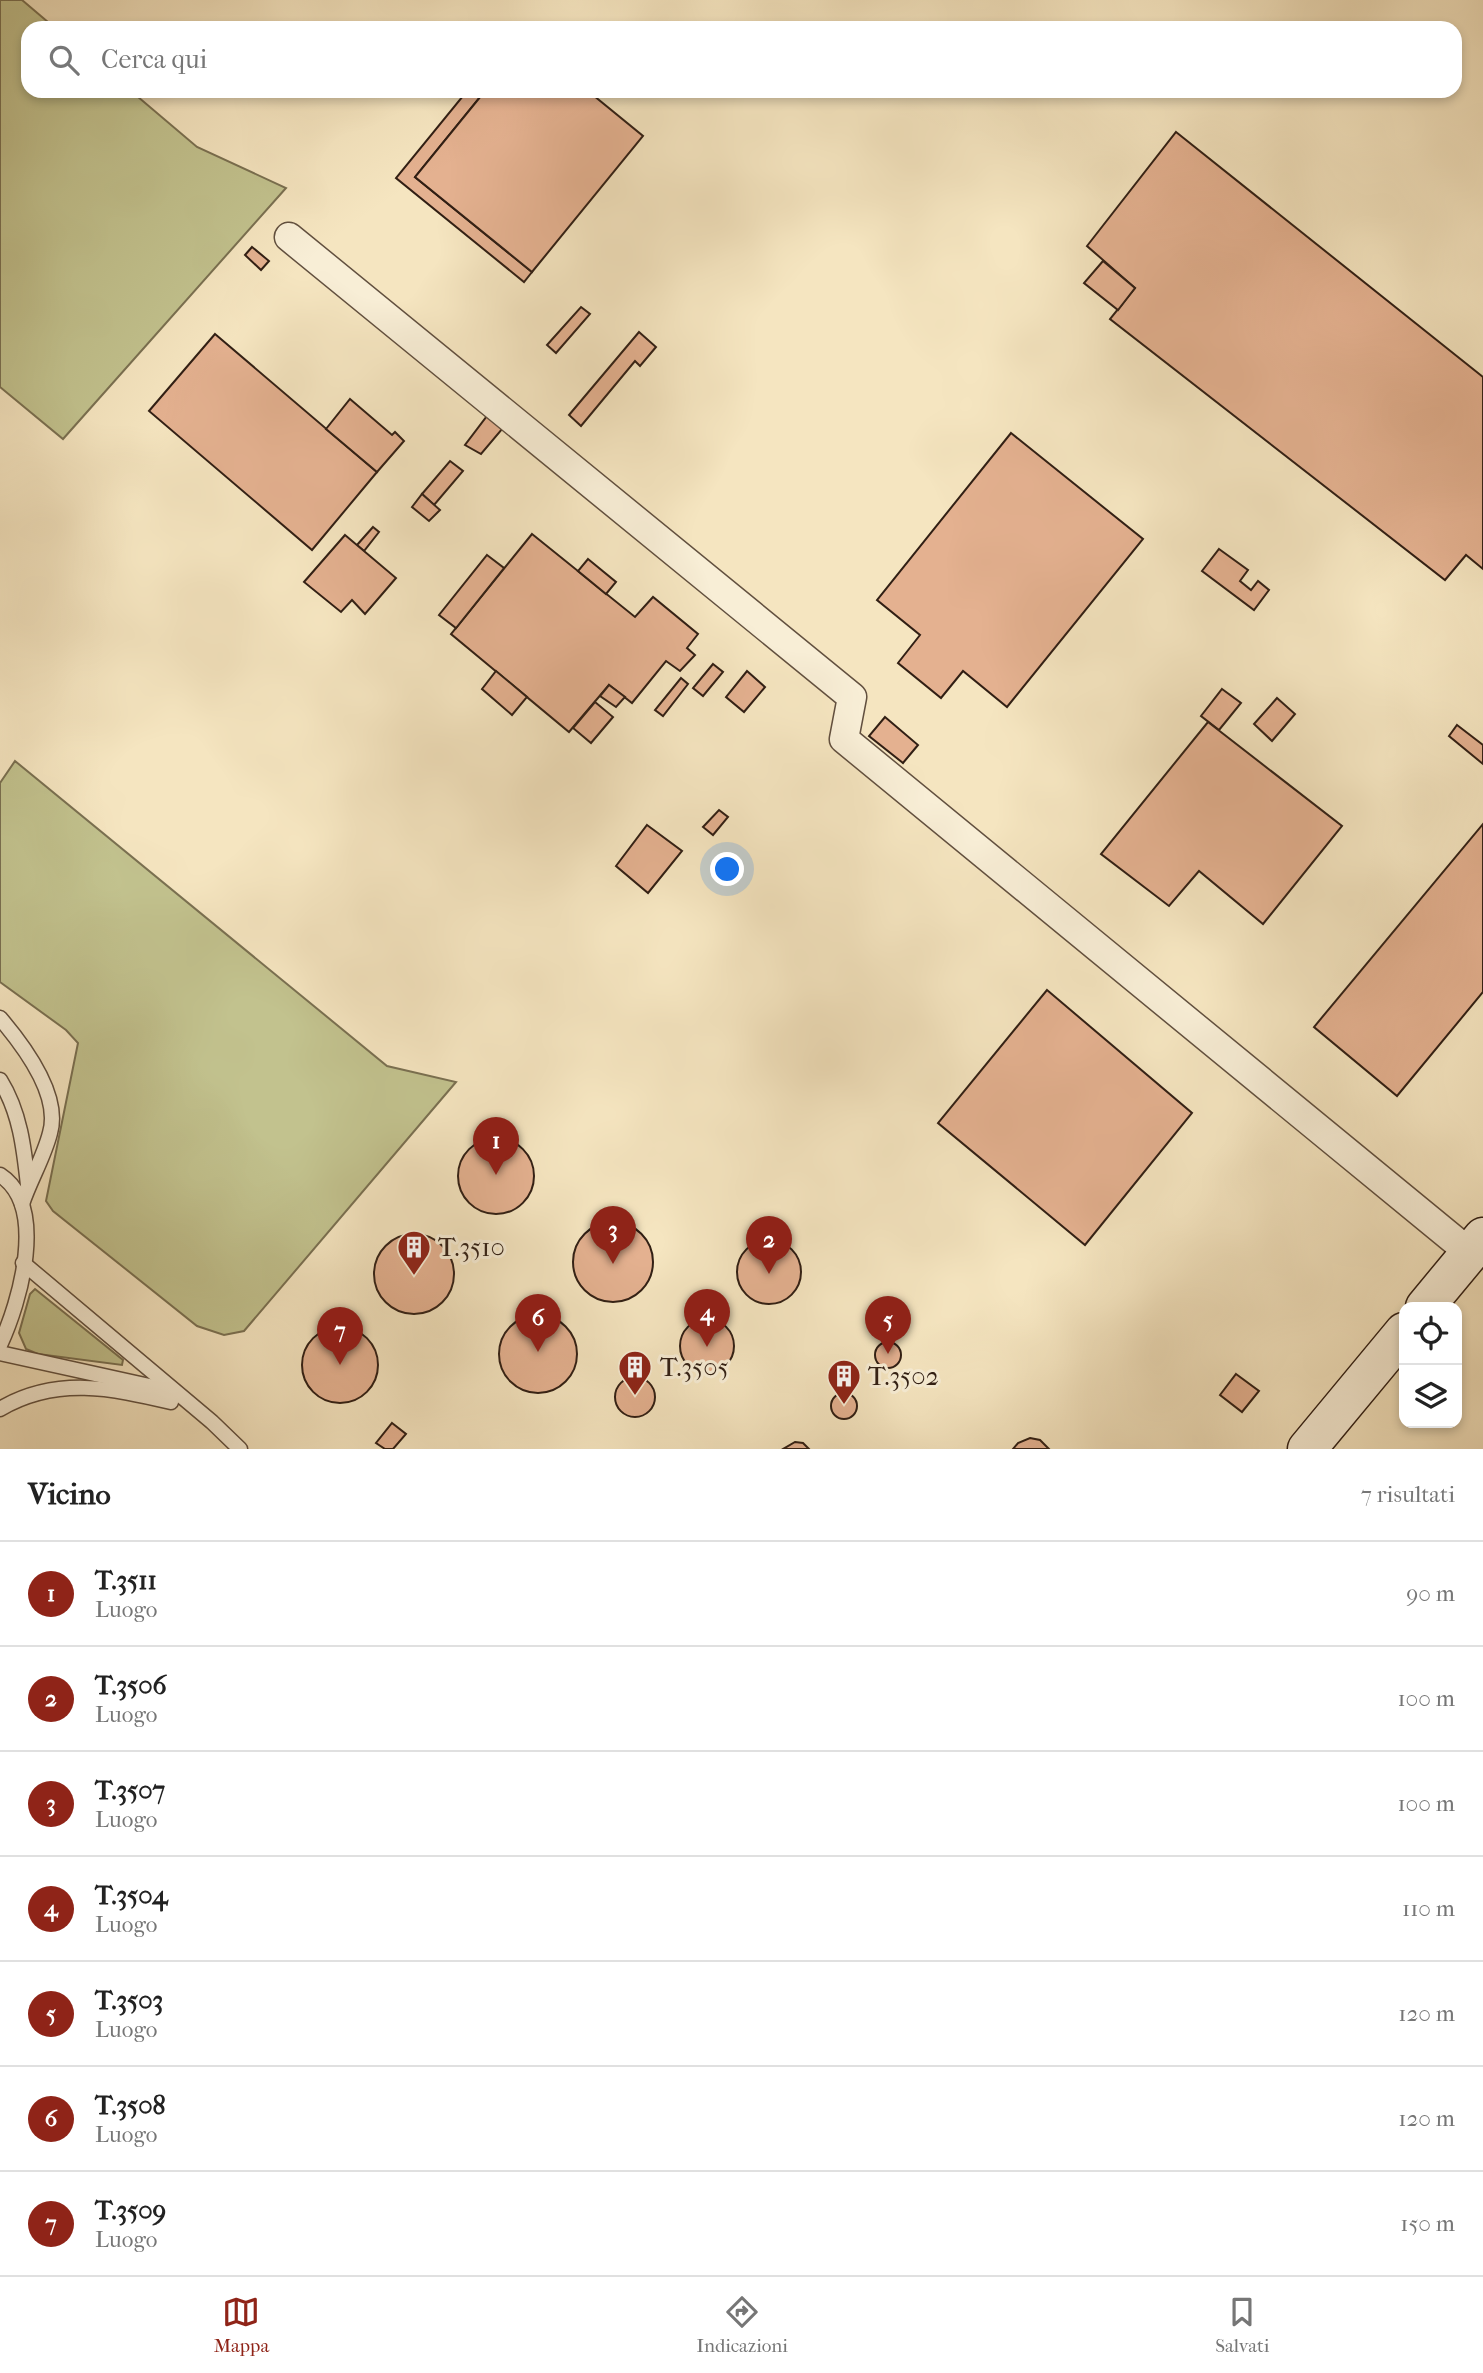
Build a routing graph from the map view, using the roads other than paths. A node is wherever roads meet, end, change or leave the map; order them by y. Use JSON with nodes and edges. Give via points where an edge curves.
{"nodes":[{"id":1,"x":289,"y":237,"type":"dead end"},
{"id":2,"x":0,"y":1018,"type":"edge"},
{"id":3,"x":0,"y":1080,"type":"edge"},
{"id":4,"x":0,"y":1175,"type":"edge"},
{"id":5,"x":28,"y":1187,"type":"junction"},
{"id":6,"x":22,"y":1203,"type":"junction"},
{"id":7,"x":1476,"y":1245,"type":"edge"},
{"id":8,"x":23,"y":1263,"type":"junction"},
{"id":9,"x":1429,"y":1302,"type":"edge"},
{"id":10,"x":1399,"y":1338,"type":"edge"},
{"id":11,"x":0,"y":1345,"type":"edge"},
{"id":12,"x":0,"y":1353,"type":"edge"},
{"id":13,"x":0,"y":1409,"type":"edge"},
{"id":14,"x":212,"y":1422,"type":"junction"},
{"id":15,"x":240,"y":1449,"type":"edge"},
{"id":16,"x":1307,"y":1449,"type":"edge"}],
"edges":[{"from":1,"to":7,"type":"street","via":[[852,697],[844,738]]},
{"from":2,"to":5,"type":"lane","via":[[28,1057],[52,1111],[51,1132]]},
{"from":3,"to":5,"type":"lane","via":[[11,1097],[23,1140]]},
{"from":4,"to":6,"type":"lane"},
{"from":5,"to":6,"type":"lane"},
{"from":6,"to":8,"type":"lane","via":[[27,1238]]},
{"from":7,"to":9,"type":"street"},
{"from":8,"to":11,"type":"lane"},
{"from":8,"to":14,"type":"lane"},
{"from":10,"to":16,"type":"street"},
{"from":12,"to":14,"type":"lane","via":[[154,1387]]},
{"from":13,"to":14,"type":"lane","via":[[42,1390],[108,1387],[175,1403]]},
{"from":14,"to":15,"type":"lane"}]}
